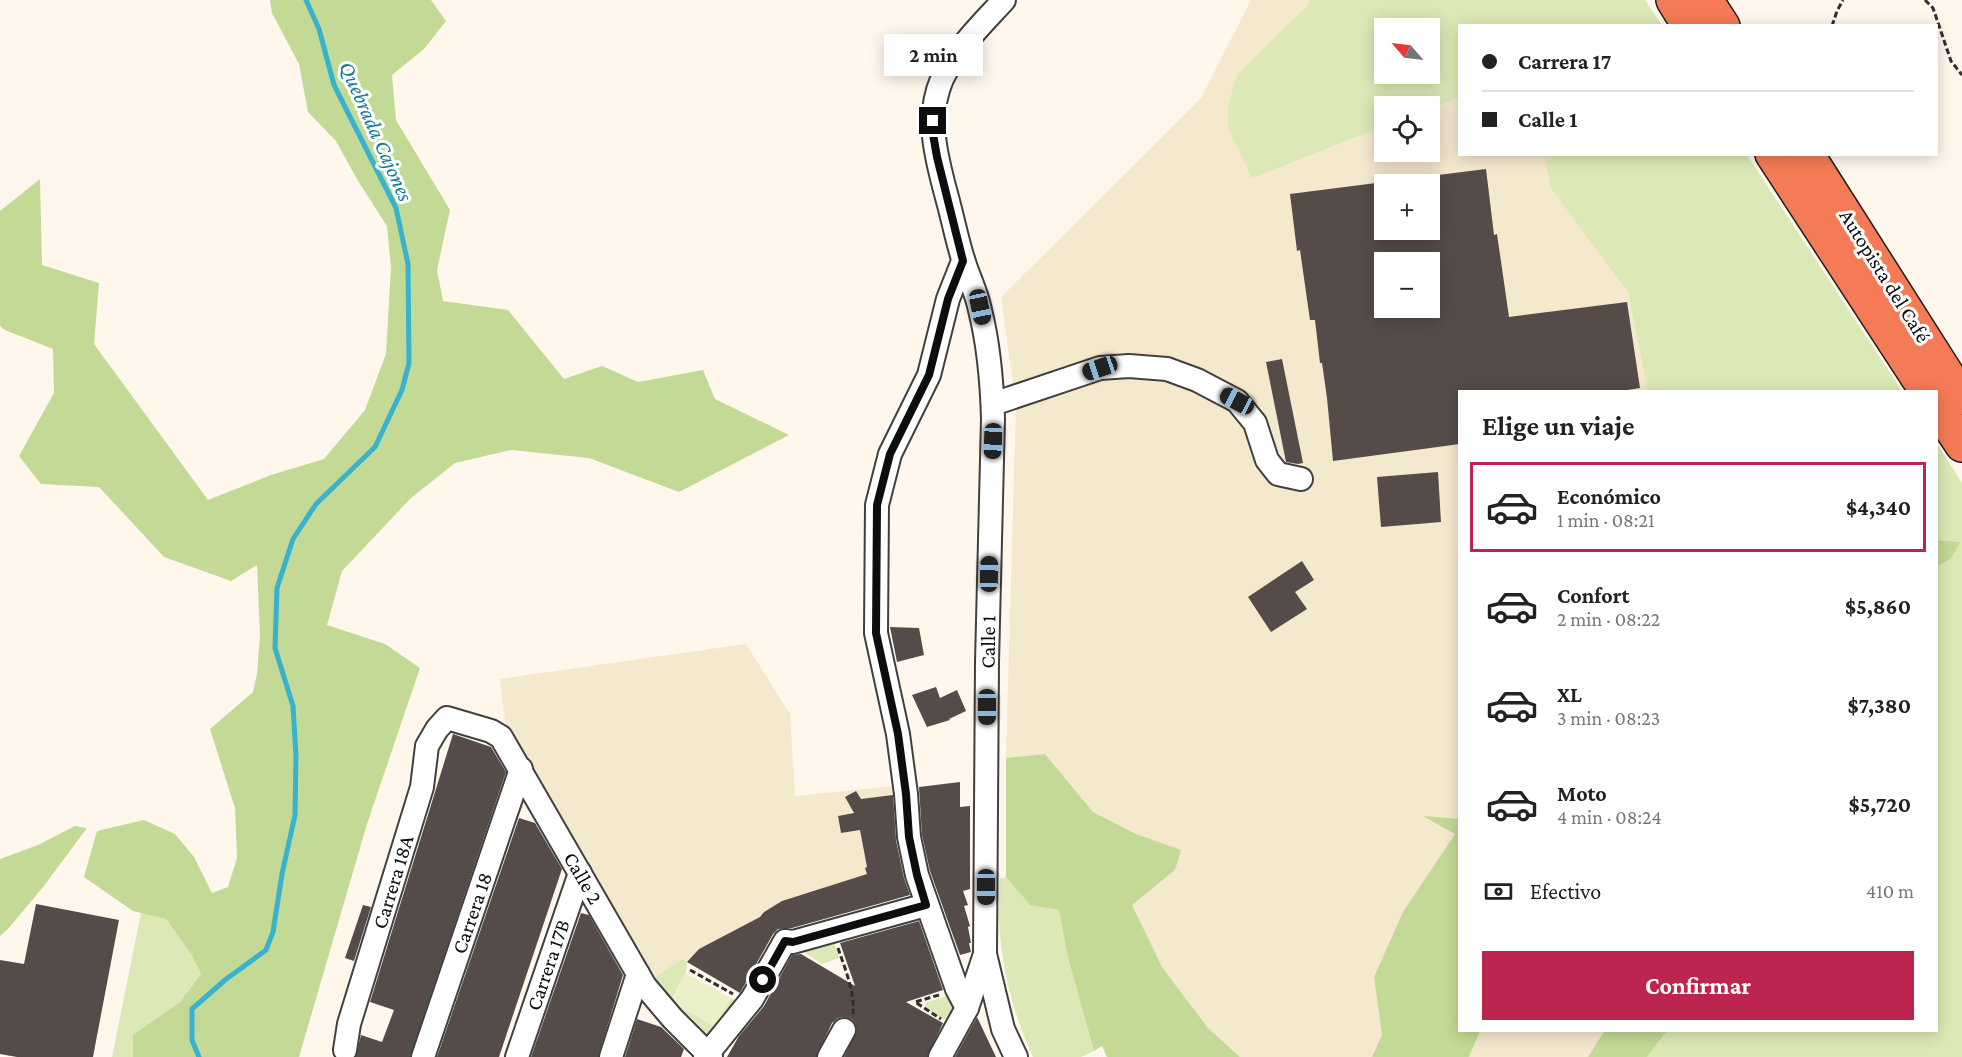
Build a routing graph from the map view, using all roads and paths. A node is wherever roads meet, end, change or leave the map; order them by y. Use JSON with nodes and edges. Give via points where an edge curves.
{"nodes":[{"id":1,"x":1004,"y":0,"type":"edge"},
{"id":2,"x":1673,"y":0,"type":"edge"},
{"id":3,"x":1706,"y":0,"type":"edge"},
{"id":4,"x":1843,"y":0,"type":"edge"},
{"id":5,"x":1925,"y":0,"type":"edge"},
{"id":6,"x":1688,"y":24,"type":"edge"},
{"id":7,"x":1722,"y":24,"type":"edge"},
{"id":8,"x":1833,"y":24,"type":"edge"},
{"id":9,"x":1962,"y":75,"type":"edge"},
{"id":10,"x":1773,"y":156,"type":"edge"},
{"id":11,"x":1808,"y":156,"type":"edge"},
{"id":12,"x":963,"y":261,"type":"junction"},
{"id":13,"x":1926,"y":390,"type":"edge"},
{"id":14,"x":1962,"y":398,"type":"edge"},
{"id":15,"x":993,"y":404,"type":"junction"},
{"id":16,"x":1938,"y":409,"type":"edge"},
{"id":17,"x":1962,"y":445,"type":"edge"},
{"id":18,"x":1301,"y":479,"type":"dead end"},
{"id":19,"x":447,"y":718,"type":"joint"},
{"id":20,"x":521,"y":769,"type":"junction"},
{"id":21,"x":580,"y":873,"type":"junction"},
{"id":22,"x":926,"y":905,"type":"junction"},
{"id":23,"x":986,"y":954,"type":"junction"},
{"id":24,"x":842,"y":959,"type":"dead end"},
{"id":25,"x":690,"y":970,"type":"dead end"},
{"id":26,"x":638,"y":974,"type":"junction"},
{"id":27,"x":962,"y":998,"type":"junction"},
{"id":28,"x":748,"y":1003,"type":"junction"},
{"id":29,"x":956,"y":1028,"type":"junction"},
{"id":30,"x":844,"y":1030,"type":"joint"},
{"id":31,"x":345,"y":1050,"type":"dead end"},
{"id":32,"x":708,"y":1056,"type":"edge"},
{"id":33,"x":423,"y":1057,"type":"edge"},
{"id":34,"x":517,"y":1057,"type":"edge"},
{"id":35,"x":611,"y":1057,"type":"edge"},
{"id":36,"x":829,"y":1057,"type":"edge"},
{"id":37,"x":940,"y":1057,"type":"edge"},
{"id":38,"x":1016,"y":1057,"type":"edge"}],
"edges":[{"from":1,"to":12,"type":"street","name":"Calle 1","via":[[958,53],[942,79],[934,108],[937,157]]},
{"from":2,"to":6,"type":"highway"},
{"from":3,"to":7,"type":"highway"},
{"from":4,"to":8,"type":"path"},
{"from":5,"to":9,"type":"path","via":[[1934,8],[1951,61]]},
{"from":10,"to":13,"type":"highway","name":"Autopista del Café"},
{"from":11,"to":14,"type":"highway","name":"Autopista del Café"},
{"from":12,"to":15,"type":"street","name":"Calle 1","via":[[982,316]]},
{"from":12,"to":22,"type":"street","via":[[948,299],[929,375],[890,454],[877,505],[876,633],[898,734],[909,837]]},
{"from":15,"to":18,"type":"street","via":[[1100,368],[1167,369],[1237,401],[1255,423],[1267,460],[1278,474]]},
{"from":15,"to":23,"type":"street","name":"Calle 1"},
{"from":16,"to":17,"type":"highway"},
{"from":19,"to":20,"type":"street","name":"Calle 2","via":[[501,737]]},
{"from":19,"to":31,"type":"street","name":"Carrera 18A","via":[[427,746],[422,787],[349,1024]]},
{"from":20,"to":21,"type":"street","name":"Calle 2"},
{"from":20,"to":33,"type":"street","name":"Carrera 18"},
{"from":21,"to":26,"type":"street","name":"Calle 2"},
{"from":21,"to":34,"type":"street","name":"Carrera 17B"},
{"from":22,"to":27,"type":"street"},
{"from":22,"to":28,"type":"street","via":[[803,940],[785,941]]},
{"from":23,"to":27,"type":"street"},
{"from":23,"to":38,"type":"street","name":"Calle 1","via":[[1003,1029]]},
{"from":24,"to":30,"type":"path","via":[[854,1003],[851,1023]]},
{"from":25,"to":28,"type":"path"},
{"from":26,"to":32,"type":"street","name":"Calle 2"},
{"from":26,"to":35,"type":"street"},
{"from":27,"to":29,"type":"street"},
{"from":27,"to":29,"type":"path","via":[[915,1002]]},
{"from":28,"to":32,"type":"street"},
{"from":29,"to":37,"type":"street"},
{"from":30,"to":36,"type":"street"}]}
